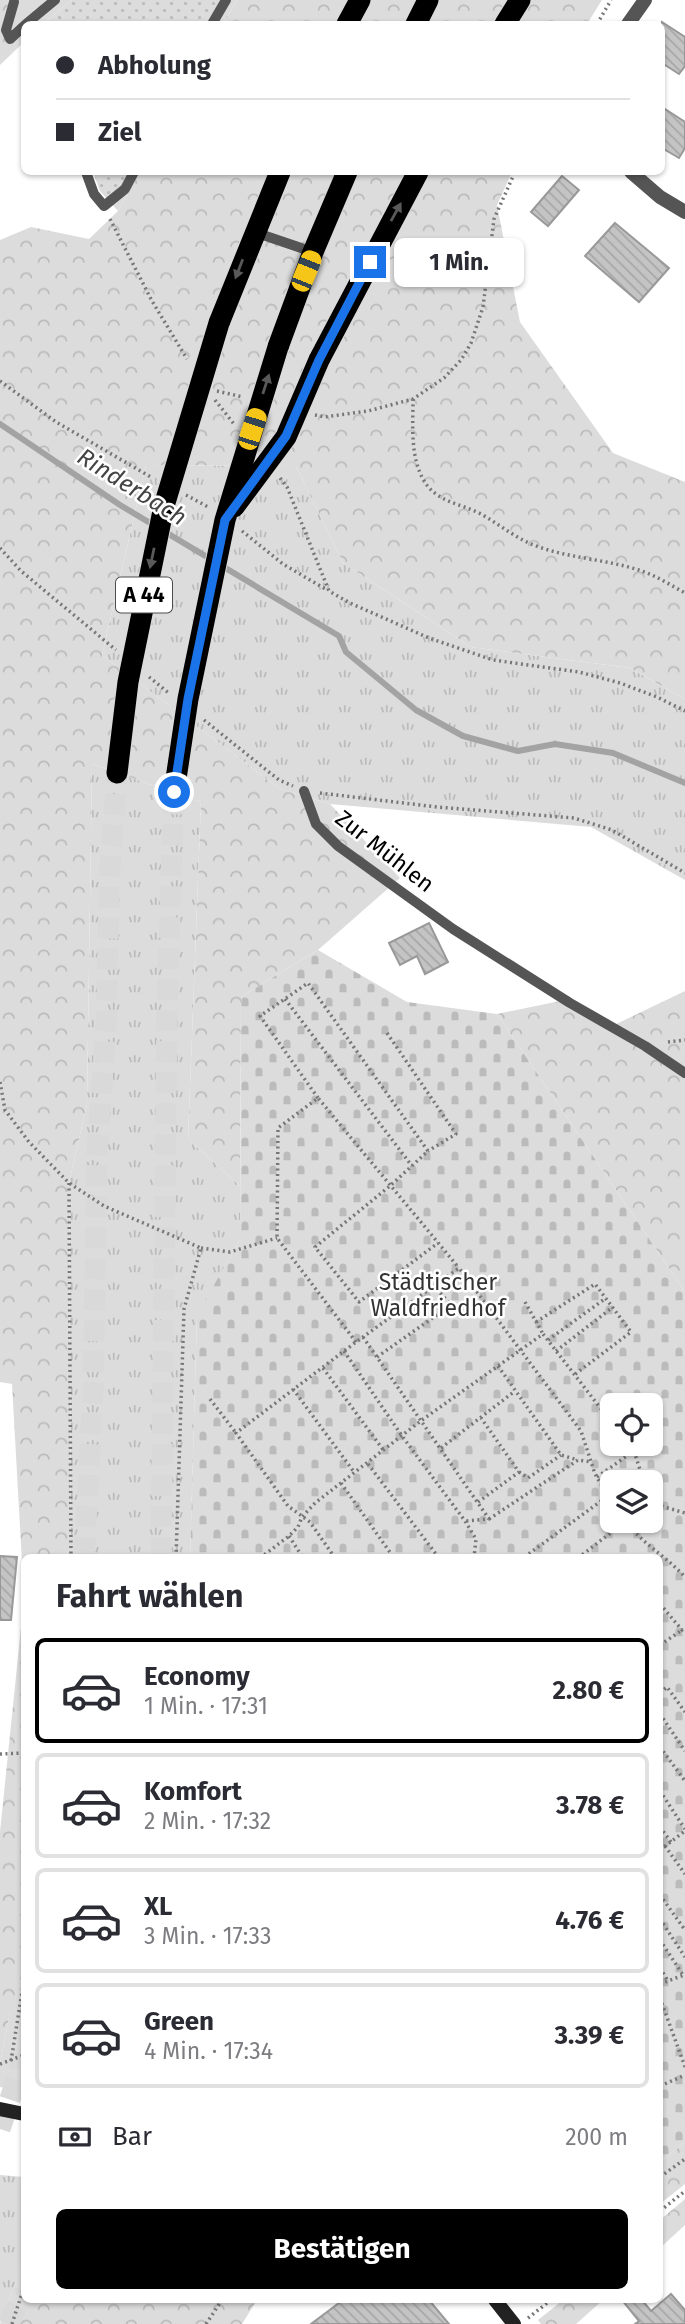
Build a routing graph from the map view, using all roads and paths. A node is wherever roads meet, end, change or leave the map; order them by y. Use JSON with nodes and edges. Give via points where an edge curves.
{"nodes":[{"id":1,"x":55,"y":0,"type":"edge"},
{"id":2,"x":226,"y":0,"type":"edge"},
{"id":3,"x":360,"y":0,"type":"edge"},
{"id":4,"x":428,"y":0,"type":"edge"},
{"id":5,"x":520,"y":0,"type":"edge"},
{"id":6,"x":611,"y":0,"type":"edge"},
{"id":7,"x":645,"y":0,"type":"edge"},
{"id":8,"x":14,"y":2,"type":"dead end"},
{"id":9,"x":32,"y":21,"type":"edge"},
{"id":10,"x":214,"y":21,"type":"edge"},
{"id":11,"x":349,"y":21,"type":"edge"},
{"id":12,"x":417,"y":21,"type":"edge"},
{"id":13,"x":507,"y":21,"type":"edge"},
{"id":14,"x":599,"y":21,"type":"edge"},
{"id":15,"x":630,"y":21,"type":"edge"},
{"id":16,"x":21,"y":30,"type":"edge"},
{"id":17,"x":87,"y":175,"type":"edge"},
{"id":18,"x":132,"y":175,"type":"edge"},
{"id":19,"x":279,"y":175,"type":"edge"},
{"id":20,"x":346,"y":175,"type":"edge"},
{"id":21,"x":416,"y":175,"type":"edge"},
{"id":22,"x":514,"y":175,"type":"edge"},
{"id":23,"x":634,"y":175,"type":"edge"},
{"id":24,"x":104,"y":206,"type":"junction"},
{"id":25,"x":685,"y":212,"type":"edge"},
{"id":26,"x":254,"y":232,"type":"junction"},
{"id":27,"x":313,"y":252,"type":"junction"},
{"id":28,"x":191,"y":366,"type":"dead end"},
{"id":29,"x":213,"y":398,"type":"dead end"},
{"id":30,"x":237,"y":427,"type":"dead end"},
{"id":31,"x":279,"y":477,"type":"dead end"},
{"id":32,"x":225,"y":520,"type":"junction"},
{"id":33,"x":685,"y":593,"type":"edge"},
{"id":34,"x":685,"y":711,"type":"edge"},
{"id":35,"x":117,"y":773,"type":"tunnel mouth"},
{"id":36,"x":304,"y":791,"type":"joint"},
{"id":37,"x":174,"y":792,"type":"tunnel mouth"},
{"id":38,"x":685,"y":873,"type":"edge"},
{"id":39,"x":285,"y":999,"type":"junction"},
{"id":40,"x":387,"y":1033,"type":"dead end"},
{"id":41,"x":685,"y":1073,"type":"edge"},
{"id":42,"x":0,"y":1082,"type":"edge"},
{"id":43,"x":318,"y":1098,"type":"junction"},
{"id":44,"x":428,"y":1151,"type":"junction"},
{"id":45,"x":412,"y":1167,"type":"junction"},
{"id":46,"x":69,"y":1183,"type":"junction"},
{"id":47,"x":390,"y":1186,"type":"junction"},
{"id":48,"x":277,"y":1238,"type":"junction"},
{"id":49,"x":438,"y":1243,"type":"junction"},
{"id":50,"x":201,"y":1248,"type":"junction"},
{"id":51,"x":458,"y":1268,"type":"junction"},
{"id":52,"x":434,"y":1286,"type":"junction"},
{"id":53,"x":606,"y":1298,"type":"junction"},
{"id":54,"x":525,"y":1302,"type":"dead end"},
{"id":55,"x":613,"y":1307,"type":"junction"},
{"id":56,"x":536,"y":1322,"type":"junction"},
{"id":57,"x":543,"y":1334,"type":"junction"},
{"id":58,"x":363,"y":1337,"type":"junction"},
{"id":59,"x":547,"y":1340,"type":"junction"},
{"id":60,"x":355,"y":1342,"type":"junction"},
{"id":61,"x":344,"y":1351,"type":"junction"},
{"id":62,"x":519,"y":1351,"type":"junction"},
{"id":63,"x":556,"y":1351,"type":"junction"},
{"id":64,"x":377,"y":1357,"type":"junction"},
{"id":65,"x":498,"y":1366,"type":"junction"},
{"id":66,"x":323,"y":1368,"type":"junction"},
{"id":67,"x":575,"y":1374,"type":"junction"},
{"id":68,"x":293,"y":1389,"type":"junction"},
{"id":69,"x":516,"y":1391,"type":"junction"},
{"id":70,"x":211,"y":1399,"type":"dead end"},
{"id":71,"x":600,"y":1407,"type":"edge"},
{"id":72,"x":481,"y":1418,"type":"junction"},
{"id":73,"x":422,"y":1420,"type":"junction"},
{"id":74,"x":236,"y":1433,"type":"junction"},
{"id":75,"x":402,"y":1436,"type":"junction"},
{"id":76,"x":441,"y":1448,"type":"junction"},
{"id":77,"x":384,"y":1451,"type":"junction"},
{"id":78,"x":561,"y":1455,"type":"junction"},
{"id":79,"x":627,"y":1456,"type":"edge"},
{"id":80,"x":578,"y":1460,"type":"junction"},
{"id":81,"x":591,"y":1462,"type":"junction"},
{"id":82,"x":368,"y":1464,"type":"junction"},
{"id":83,"x":519,"y":1472,"type":"junction"},
{"id":84,"x":354,"y":1473,"type":"junction"},
{"id":85,"x":597,"y":1477,"type":"junction"},
{"id":86,"x":600,"y":1482,"type":"edge"},
{"id":87,"x":341,"y":1483,"type":"junction"},
{"id":88,"x":478,"y":1502,"type":"junction"},
{"id":89,"x":600,"y":1502,"type":"edge"},
{"id":90,"x":663,"y":1507,"type":"edge"},
{"id":91,"x":685,"y":1513,"type":"edge"},
{"id":92,"x":302,"y":1517,"type":"junction"},
{"id":93,"x":489,"y":1519,"type":"junction"},
{"id":94,"x":465,"y":1521,"type":"junction"},
{"id":95,"x":610,"y":1533,"type":"edge"},
{"id":96,"x":635,"y":1533,"type":"edge"},
{"id":97,"x":289,"y":1536,"type":"junction"},
{"id":98,"x":659,"y":1553,"type":"edge"},
{"id":99,"x":71,"y":1554,"type":"edge"},
{"id":100,"x":176,"y":1554,"type":"edge"},
{"id":101,"x":265,"y":1554,"type":"edge"},
{"id":102,"x":300,"y":1554,"type":"edge"},
{"id":103,"x":332,"y":1554,"type":"edge"},
{"id":104,"x":391,"y":1554,"type":"edge"},
{"id":105,"x":436,"y":1554,"type":"edge"},
{"id":106,"x":474,"y":1554,"type":"edge"},
{"id":107,"x":528,"y":1554,"type":"edge"},
{"id":108,"x":583,"y":1554,"type":"edge"},
{"id":109,"x":663,"y":1557,"type":"edge"},
{"id":110,"x":685,"y":1577,"type":"edge"},
{"id":111,"x":663,"y":1607,"type":"edge"},
{"id":112,"x":683,"y":1628,"type":"edge"},
{"id":113,"x":663,"y":1644,"type":"edge"},
{"id":114,"x":663,"y":1690,"type":"edge"},
{"id":115,"x":685,"y":1712,"type":"edge"},
{"id":116,"x":663,"y":1718,"type":"edge"},
{"id":117,"x":663,"y":1751,"type":"edge"},
{"id":118,"x":685,"y":1751,"type":"edge"},
{"id":119,"x":21,"y":1753,"type":"edge"},
{"id":120,"x":0,"y":1754,"type":"edge"},
{"id":121,"x":685,"y":1782,"type":"edge"},
{"id":122,"x":663,"y":1796,"type":"edge"},
{"id":123,"x":663,"y":1831,"type":"edge"},
{"id":124,"x":684,"y":1831,"type":"edge"},
{"id":125,"x":685,"y":1841,"type":"edge"},
{"id":126,"x":671,"y":1842,"type":"junction"},
{"id":127,"x":665,"y":1846,"type":"joint"},
{"id":128,"x":685,"y":1874,"type":"edge"},
{"id":129,"x":663,"y":1899,"type":"edge"},
{"id":130,"x":663,"y":1924,"type":"edge"},
{"id":131,"x":685,"y":1930,"type":"edge"},
{"id":132,"x":663,"y":1944,"type":"edge"},
{"id":133,"x":685,"y":1957,"type":"edge"},
{"id":134,"x":663,"y":1973,"type":"edge"},
{"id":135,"x":684,"y":1975,"type":"edge"},
{"id":136,"x":669,"y":1982,"type":"junction"},
{"id":137,"x":663,"y":1983,"type":"edge"},
{"id":138,"x":21,"y":1999,"type":"edge"},
{"id":139,"x":663,"y":2006,"type":"edge"},
{"id":140,"x":21,"y":2056,"type":"edge"},
{"id":141,"x":11,"y":2061,"type":"junction"},
{"id":142,"x":0,"y":2064,"type":"edge"},
{"id":143,"x":685,"y":2067,"type":"edge"},
{"id":144,"x":685,"y":2075,"type":"edge"},
{"id":145,"x":663,"y":2086,"type":"edge"},
{"id":146,"x":0,"y":2109,"type":"edge"},
{"id":147,"x":21,"y":2113,"type":"edge"},
{"id":148,"x":685,"y":2159,"type":"edge"},
{"id":149,"x":663,"y":2175,"type":"edge"},
{"id":150,"x":685,"y":2191,"type":"edge"},
{"id":151,"x":663,"y":2209,"type":"edge"},
{"id":152,"x":21,"y":2296,"type":"edge"},
{"id":153,"x":220,"y":2303,"type":"edge"},
{"id":154,"x":497,"y":2303,"type":"edge"},
{"id":155,"x":547,"y":2303,"type":"edge"},
{"id":156,"x":12,"y":2324,"type":"edge"},
{"id":157,"x":206,"y":2324,"type":"edge"},
{"id":158,"x":514,"y":2324,"type":"edge"},
{"id":159,"x":521,"y":2324,"type":"edge"}],
"edges":[{"from":1,"to":9,"type":"lane"},
{"from":2,"to":10,"type":"lane"},
{"from":3,"to":11,"type":"highway"},
{"from":4,"to":12,"type":"highway"},
{"from":5,"to":13,"type":"highway"},
{"from":6,"to":14,"type":"path"},
{"from":7,"to":15,"type":"street"},
{"from":8,"to":16,"type":"lane","via":[[6,30],[10,39]]},
{"from":17,"to":24,"type":"lane"},
{"from":18,"to":24,"type":"lane","via":[[125,190]]},
{"from":19,"to":26,"type":"highway","number":"A 44"},
{"from":20,"to":27,"type":"highway","number":"A 44"},
{"from":32,"to":21,"type":"highway","one_way":true,"bridge":true,"via":[[286,436],[319,360]]},
{"from":22,"to":33,"type":"path","via":[[495,219],[483,307],[471,343],[444,378],[414,399],[412,433],[423,479],[436,495],[481,514],[518,539],[651,574]]},
{"from":23,"to":25,"type":"street"},
{"from":24,"to":28,"type":"path"},
{"from":26,"to":27,"type":"lane"},
{"from":26,"to":35,"type":"highway","number":"A 44","one_way":true,"bridge":true,"via":[[219,323],[164,506],[128,682]]},
{"from":32,"to":27,"type":"highway","number":"A 44","one_way":true,"bridge":true,"via":[[278,347]]},
{"from":29,"to":30,"type":"path"},
{"from":31,"to":34,"type":"path","via":[[329,591],[429,638],[493,660],[610,680]]},
{"from":32,"to":37,"type":"highway","number":"A 44","bridge":true},
{"from":36,"to":38,"type":"path","name":"Zur Mühlen","via":[[574,818],[612,830]]},
{"from":36,"to":41,"type":"lane","name":"Zur Mühlen","via":[[316,824],[338,846],[453,929]]},
{"from":39,"to":43,"type":"path","via":[[260,1016]]},
{"from":39,"to":44,"type":"path","via":[[308,983]]},
{"from":39,"to":45,"type":"path"},
{"from":40,"to":44,"type":"path","via":[[456,1134]]},
{"from":42,"to":46,"type":"path","via":[[5,1110]]},
{"from":43,"to":47,"type":"path"},
{"from":43,"to":48,"type":"path","via":[[278,1128]]},
{"from":44,"to":45,"type":"path"},
{"from":45,"to":47,"type":"path"},
{"from":46,"to":50,"type":"path","via":[[104,1206]]},
{"from":46,"to":99,"type":"path"},
{"from":47,"to":49,"type":"path"},
{"from":47,"to":49,"type":"path","via":[[315,1247],[359,1302]]},
{"from":48,"to":50,"type":"path","via":[[230,1252]]},
{"from":48,"to":60,"type":"path"},
{"from":49,"to":51,"type":"path"},
{"from":50,"to":100,"type":"path","via":[[184,1309]]},
{"from":51,"to":52,"type":"path"},
{"from":51,"to":62,"type":"path"},
{"from":52,"to":58,"type":"path"},
{"from":52,"to":64,"type":"path","via":[[451,1306]]},
{"from":53,"to":55,"type":"path"},
{"from":53,"to":56,"type":"path","via":[[595,1284]]},
{"from":53,"to":59,"type":"path"},
{"from":54,"to":56,"type":"path"},
{"from":55,"to":63,"type":"path"},
{"from":55,"to":67,"type":"path","via":[[631,1332]]},
{"from":56,"to":57,"type":"path"},
{"from":57,"to":59,"type":"path"},
{"from":57,"to":62,"type":"path"},
{"from":58,"to":60,"type":"path"},
{"from":58,"to":64,"type":"path"},
{"from":59,"to":63,"type":"path"},
{"from":60,"to":61,"type":"path"},
{"from":61,"to":66,"type":"path"},
{"from":61,"to":75,"type":"path"},
{"from":62,"to":65,"type":"path"},
{"from":62,"to":81,"type":"path","via":[[581,1431]]},
{"from":63,"to":67,"type":"path"},
{"from":64,"to":73,"type":"path"},
{"from":65,"to":69,"type":"path"},
{"from":65,"to":73,"type":"path"},
{"from":66,"to":68,"type":"path"},
{"from":66,"to":77,"type":"path"},
{"from":67,"to":71,"type":"path"},
{"from":68,"to":74,"type":"path"},
{"from":68,"to":84,"type":"path"},
{"from":69,"to":72,"type":"path"},
{"from":69,"to":78,"type":"path"},
{"from":70,"to":74,"type":"path"},
{"from":72,"to":76,"type":"path"},
{"from":72,"to":83,"type":"path"},
{"from":73,"to":75,"type":"path"},
{"from":73,"to":76,"type":"path"},
{"from":74,"to":92,"type":"path","via":[[288,1506]]},
{"from":75,"to":77,"type":"path"},
{"from":75,"to":94,"type":"path"},
{"from":76,"to":88,"type":"path"},
{"from":77,"to":82,"type":"path"},
{"from":78,"to":80,"type":"path"},
{"from":78,"to":83,"type":"path","via":[[528,1478]]},
{"from":79,"to":85,"type":"path"},
{"from":80,"to":81,"type":"path"},
{"from":80,"to":93,"type":"path"},
{"from":81,"to":85,"type":"path"},
{"from":82,"to":84,"type":"path"},
{"from":82,"to":105,"type":"path"},
{"from":83,"to":88,"type":"path"},
{"from":84,"to":87,"type":"path"},
{"from":85,"to":86,"type":"path"},
{"from":87,"to":92,"type":"path"},
{"from":87,"to":104,"type":"path"},
{"from":88,"to":93,"type":"path"},
{"from":89,"to":107,"type":"path"},
{"from":90,"to":91,"type":"path"},
{"from":92,"to":97,"type":"path"},
{"from":92,"to":103,"type":"path"},
{"from":93,"to":94,"type":"path"},
{"from":94,"to":106,"type":"path","via":[[476,1539]]},
{"from":95,"to":108,"type":"path"},
{"from":96,"to":98,"type":"path"},
{"from":97,"to":101,"type":"path"},
{"from":97,"to":102,"type":"path"},
{"from":109,"to":110,"type":"path"},
{"from":111,"to":112,"type":"path"},
{"from":112,"to":113,"type":"path"},
{"from":114,"to":115,"type":"path","via":[[667,1687]]},
{"from":116,"to":118,"type":"path"},
{"from":117,"to":121,"type":"path"},
{"from":119,"to":120,"type":"path"},
{"from":122,"to":124,"type":"path"},
{"from":123,"to":126,"type":"path"},
{"from":124,"to":125,"type":"path"},
{"from":124,"to":126,"type":"path"},
{"from":126,"to":127,"type":"path"},
{"from":127,"to":128,"type":"path"},
{"from":129,"to":131,"type":"path"},
{"from":130,"to":133,"type":"path"},
{"from":132,"to":135,"type":"path"},
{"from":134,"to":136,"type":"path"},
{"from":135,"to":136,"type":"path"},
{"from":136,"to":137,"type":"path"},
{"from":138,"to":141,"type":"path"},
{"from":139,"to":143,"type":"path"},
{"from":140,"to":141,"type":"path"},
{"from":141,"to":142,"type":"path"},
{"from":144,"to":145,"type":"path"},
{"from":146,"to":147,"type":"street"},
{"from":148,"to":149,"type":"path"},
{"from":150,"to":151,"type":"path"},
{"from":152,"to":156,"type":"path"},
{"from":153,"to":157,"type":"path"},
{"from":154,"to":158,"type":"street"},
{"from":155,"to":159,"type":"path"}]}
